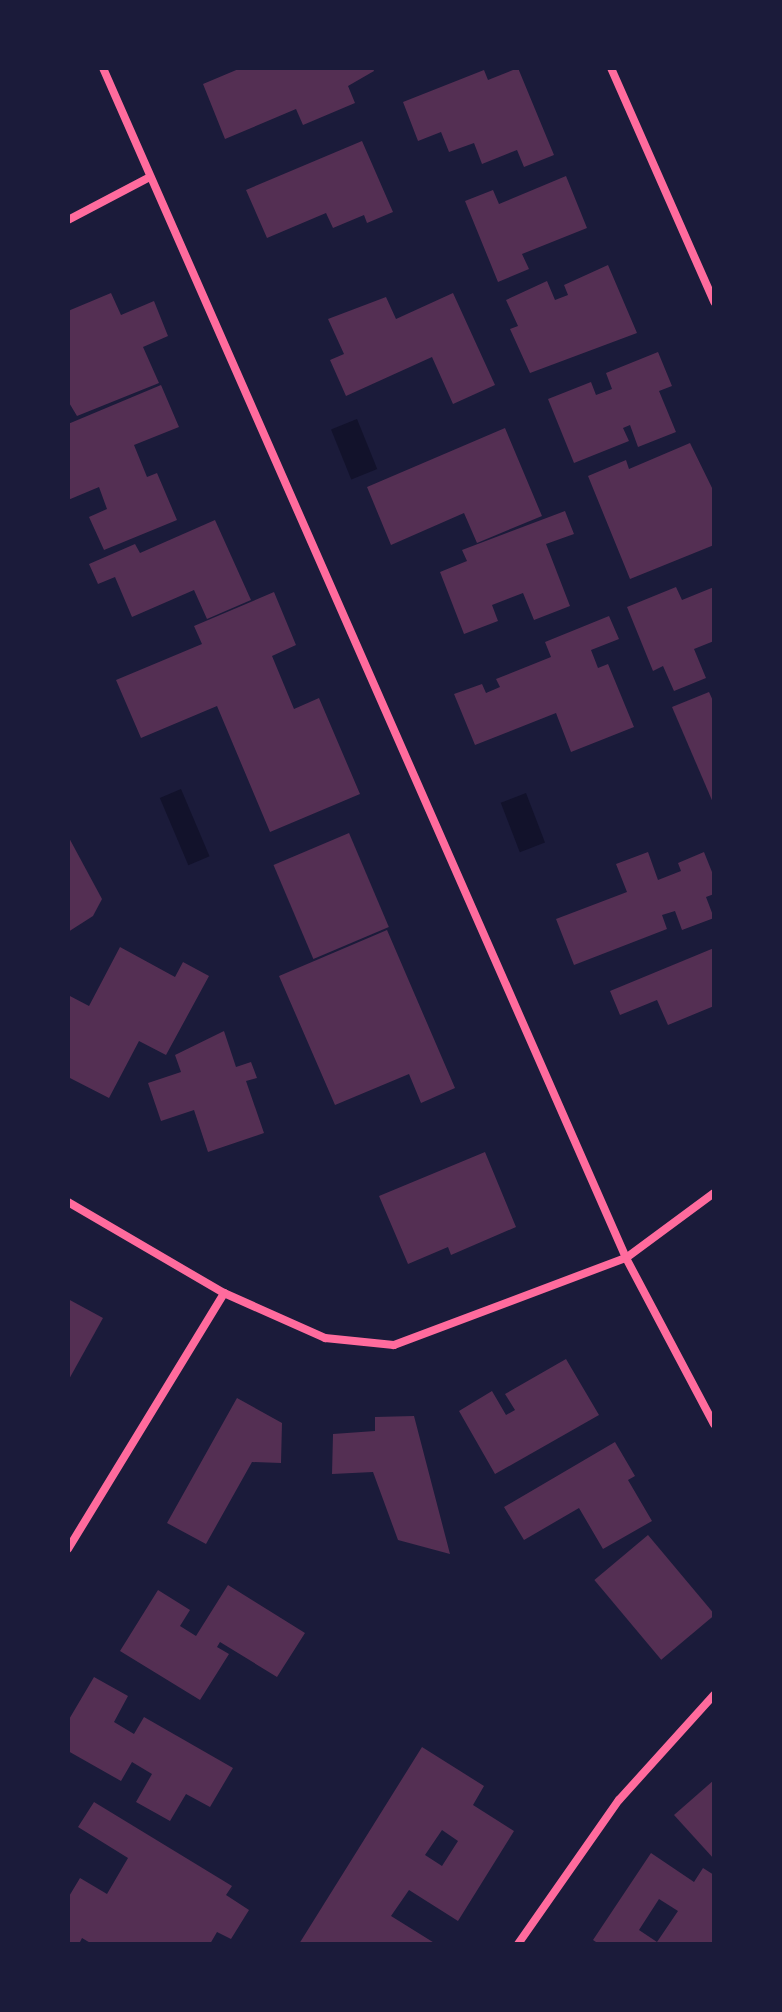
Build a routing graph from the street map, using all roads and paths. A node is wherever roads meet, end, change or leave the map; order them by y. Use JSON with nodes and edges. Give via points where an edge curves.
{"nodes":[{"id":1,"x":103,"y":68,"type":"edge"},
{"id":2,"x":611,"y":68,"type":"edge"},
{"id":3,"x":150,"y":177,"type":"junction"},
{"id":4,"x":68,"y":220,"type":"edge"},
{"id":5,"x":714,"y":302,"type":"edge"},
{"id":6,"x":714,"y":1193,"type":"edge"},
{"id":7,"x":68,"y":1202,"type":"edge"},
{"id":8,"x":626,"y":1258,"type":"junction"},
{"id":9,"x":224,"y":1293,"type":"junction"},
{"id":10,"x":714,"y":1424,"type":"edge"},
{"id":11,"x":68,"y":1549,"type":"edge"},
{"id":12,"x":714,"y":1695,"type":"edge"},
{"id":13,"x":518,"y":1944,"type":"edge"}],
"edges":[{"from":1,"to":3,"type":"street"},
{"from":2,"to":5,"type":"street"},
{"from":3,"to":4,"type":"street"},
{"from":3,"to":8,"type":"street"},
{"from":6,"to":8,"type":"street"},
{"from":7,"to":9,"type":"street"},
{"from":8,"to":9,"type":"street","via":[[394,1345],[325,1338]]},
{"from":8,"to":10,"type":"street"},
{"from":9,"to":11,"type":"street"},
{"from":12,"to":13,"type":"street","via":[[619,1800]]}]}
